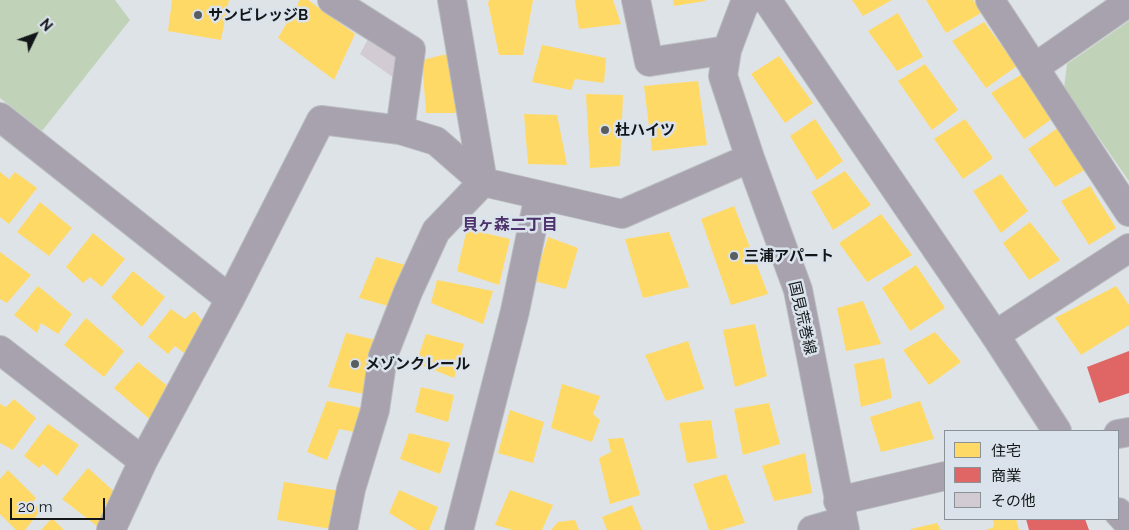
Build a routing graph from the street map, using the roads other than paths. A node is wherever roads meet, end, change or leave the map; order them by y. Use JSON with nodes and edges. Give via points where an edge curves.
{"nodes":[{"id":1,"x":332,"y":0,"type":"edge"},
{"id":2,"x":452,"y":0,"type":"edge"},
{"id":3,"x":636,"y":0,"type":"edge"},
{"id":4,"x":749,"y":0,"type":"edge"},
{"id":5,"x":767,"y":0,"type":"edge"},
{"id":6,"x":990,"y":0,"type":"edge"},
{"id":7,"x":1129,"y":2,"type":"edge"},
{"id":8,"x":727,"y":50,"type":"junction"},
{"id":9,"x":1034,"y":68,"type":"junction"},
{"id":10,"x":0,"y":118,"type":"edge"},
{"id":11,"x":400,"y":130,"type":"junction"},
{"id":12,"x":750,"y":158,"type":"junction"},
{"id":13,"x":483,"y":182,"type":"junction"},
{"id":14,"x":539,"y":195,"type":"junction"},
{"id":15,"x":1129,"y":212,"type":"edge"},
{"id":16,"x":1129,"y":248,"type":"edge"},
{"id":17,"x":230,"y":299,"type":"junction"},
{"id":18,"x":995,"y":335,"type":"junction"},
{"id":19,"x":0,"y":350,"type":"edge"},
{"id":20,"x":1056,"y":430,"type":"edge"},
{"id":21,"x":143,"y":461,"type":"junction"},
{"id":22,"x":944,"y":476,"type":"edge"},
{"id":23,"x":1119,"y":513,"type":"edge"},
{"id":24,"x":842,"y":517,"type":"edge"},
{"id":25,"x":1129,"y":524,"type":"edge"},
{"id":26,"x":111,"y":530,"type":"edge"},
{"id":27,"x":343,"y":530,"type":"edge"},
{"id":28,"x":459,"y":530,"type":"edge"},
{"id":29,"x":812,"y":530,"type":"edge"}],
"edges":[{"from":1,"to":11,"type":"street","via":[[411,50]]},
{"from":2,"to":13,"type":"street"},
{"from":3,"to":8,"type":"street","via":[[649,62]]},
{"from":4,"to":8,"type":"street","name":"国見荒巻線","via":[[744,5]]},
{"from":5,"to":18,"type":"street"},
{"from":6,"to":9,"type":"street"},
{"from":7,"to":9,"type":"street"},
{"from":8,"to":12,"type":"street","name":"国見荒巻線","via":[[723,76]]},
{"from":9,"to":15,"type":"street"},
{"from":10,"to":17,"type":"street"},
{"from":11,"to":13,"type":"street","via":[[436,141]]},
{"from":11,"to":17,"type":"street","via":[[321,120]]},
{"from":12,"to":14,"type":"street","via":[[622,214]]},
{"from":12,"to":24,"type":"street","name":"国見荒巻線","via":[[798,290]]},
{"from":13,"to":14,"type":"street"},
{"from":13,"to":27,"type":"street","via":[[436,231],[408,292],[384,356],[375,410],[351,489]]},
{"from":14,"to":28,"type":"street","via":[[515,311]]},
{"from":16,"to":18,"type":"street"},
{"from":17,"to":21,"type":"street"},
{"from":18,"to":20,"type":"street"},
{"from":19,"to":21,"type":"street"},
{"from":21,"to":26,"type":"street"},
{"from":22,"to":24,"type":"street"},
{"from":23,"to":25,"type":"street"},
{"from":24,"to":29,"type":"street"}]}
